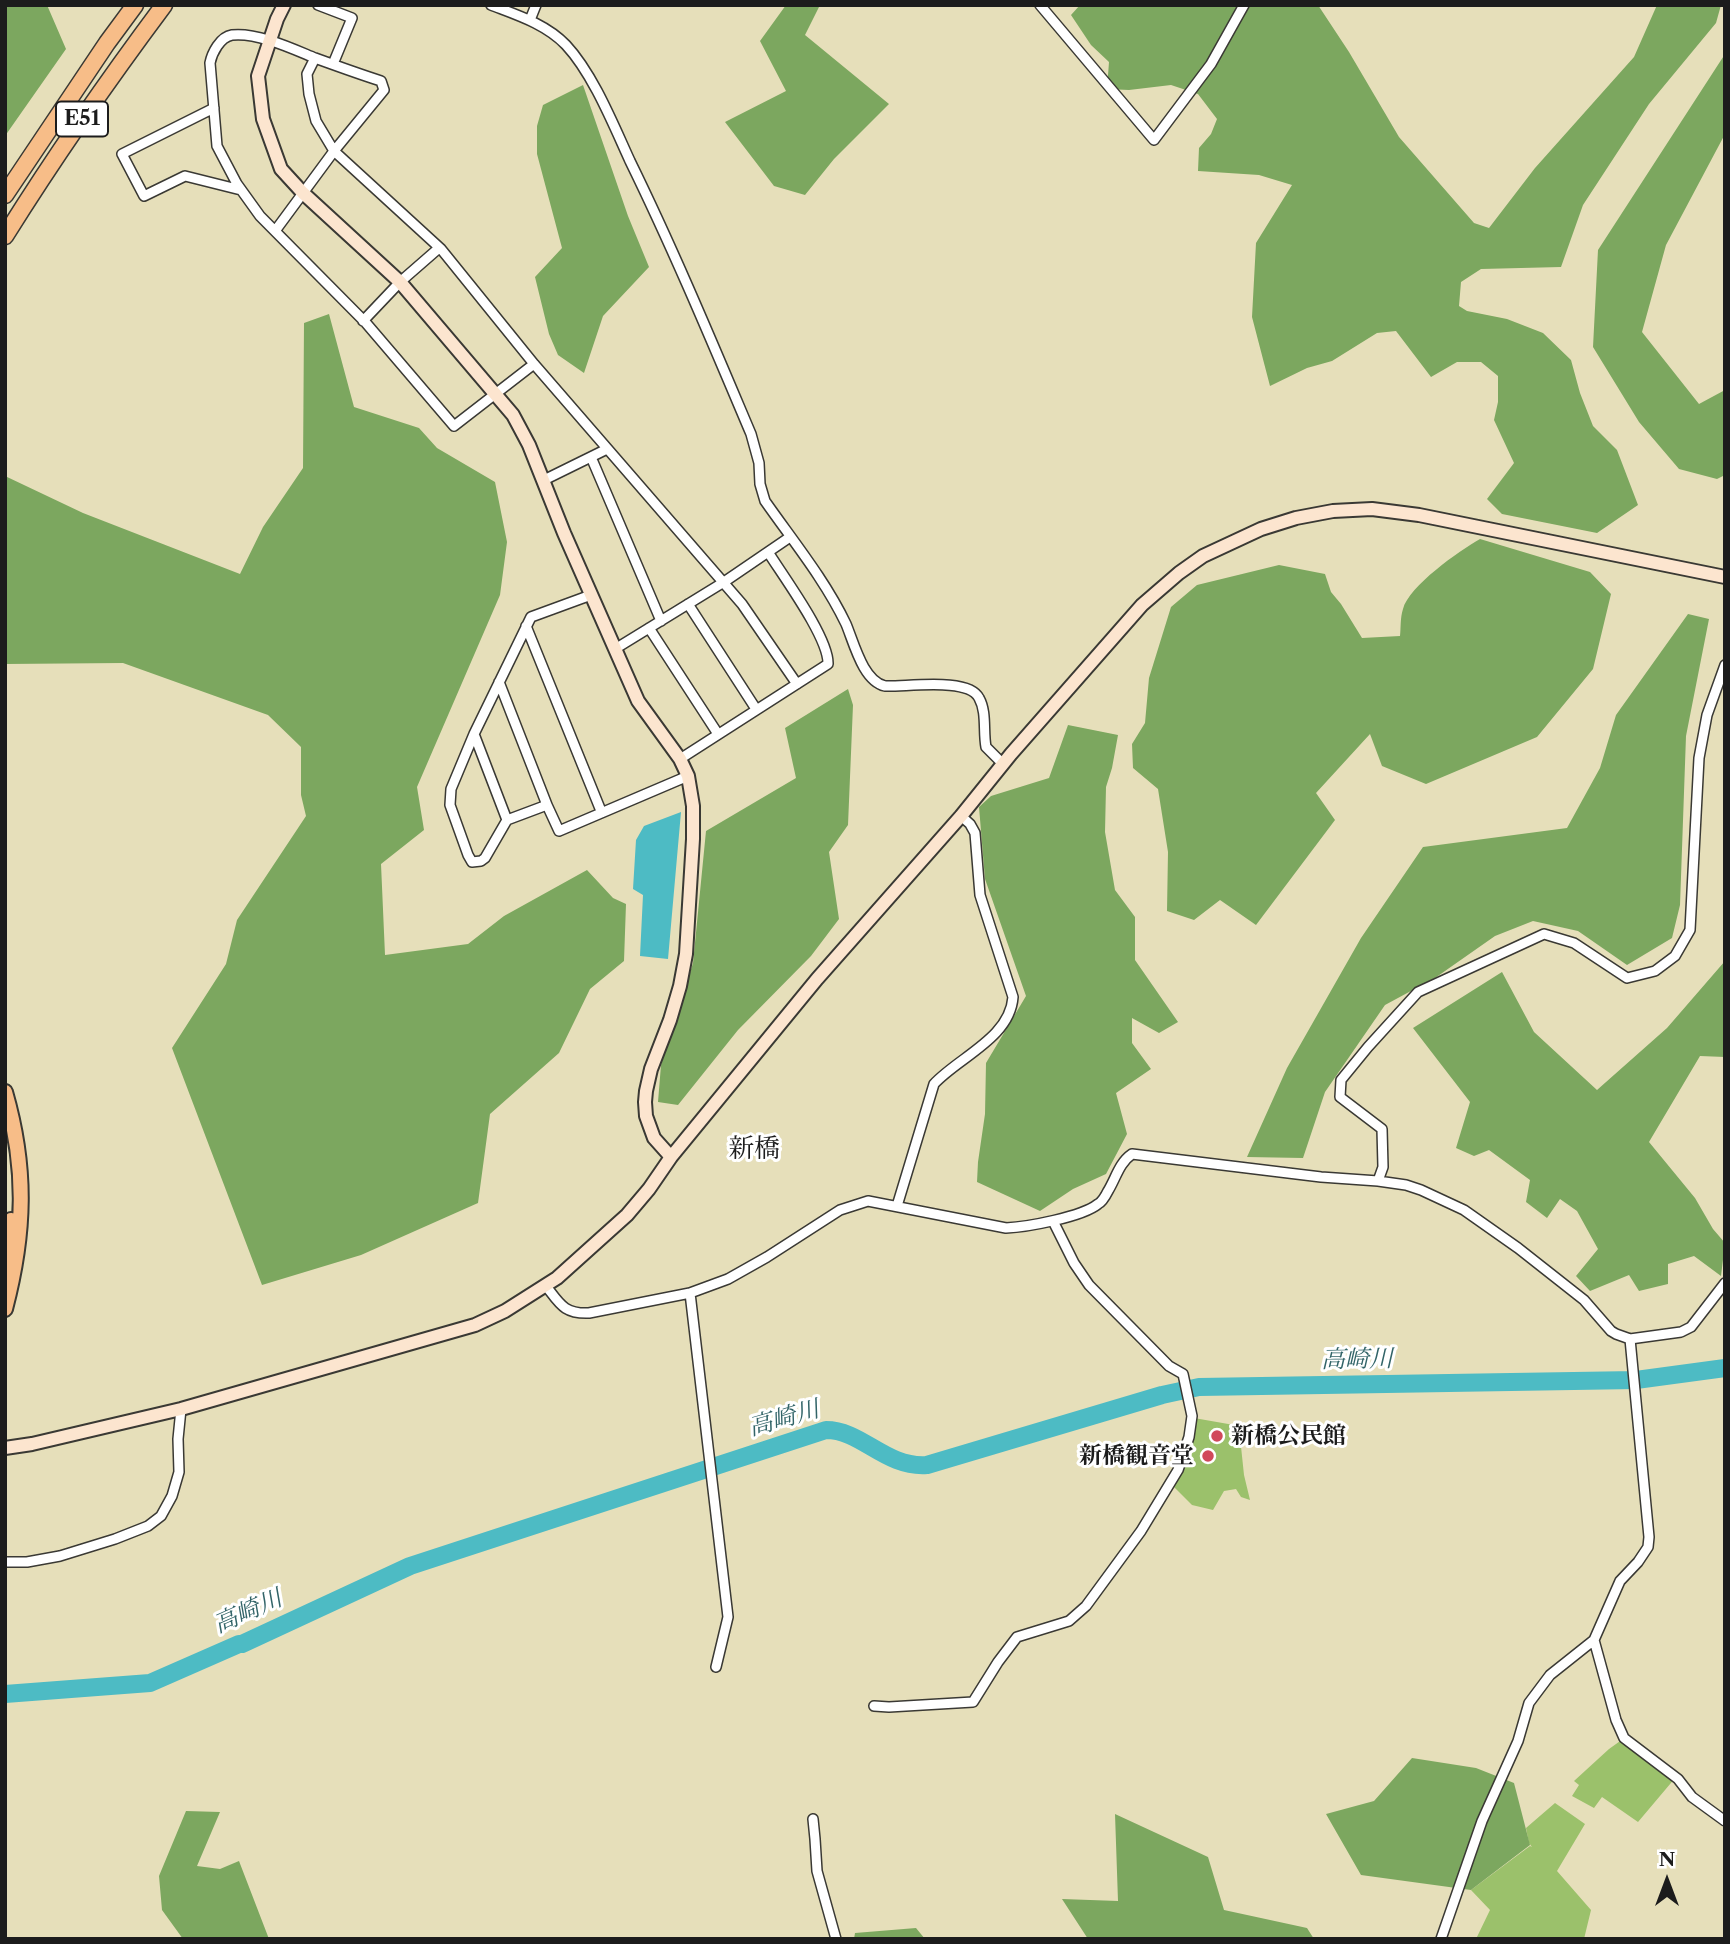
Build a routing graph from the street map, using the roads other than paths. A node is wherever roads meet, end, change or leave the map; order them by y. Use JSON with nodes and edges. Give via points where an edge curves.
{"nodes":[{"id":1,"x":135,"y":5,"type":"edge"},
{"id":2,"x":164,"y":5,"type":"edge"},
{"id":3,"x":284,"y":5,"type":"edge"},
{"id":4,"x":318,"y":5,"type":"edge"},
{"id":5,"x":491,"y":5,"type":"edge"},
{"id":6,"x":536,"y":5,"type":"edge"},
{"id":7,"x":1040,"y":5,"type":"edge"},
{"id":8,"x":1244,"y":5,"type":"edge"},
{"id":9,"x":530,"y":20,"type":"junction"},
{"id":10,"x":269,"y":40,"type":"junction"},
{"id":11,"x":315,"y":58,"type":"junction"},
{"id":12,"x":333,"y":64,"type":"junction"},
{"id":13,"x":214,"y":108,"type":"junction"},
{"id":14,"x":334,"y":151,"type":"junction"},
{"id":15,"x":241,"y":190,"type":"junction"},
{"id":16,"x":303,"y":193,"type":"junction"},
{"id":17,"x":5,"y":195,"type":"edge"},
{"id":18,"x":275,"y":231,"type":"junction"},
{"id":19,"x":5,"y":236,"type":"edge"},
{"id":20,"x":439,"y":248,"type":"junction"},
{"id":21,"x":400,"y":282,"type":"junction"},
{"id":22,"x":363,"y":321,"type":"junction"},
{"id":23,"x":534,"y":365,"type":"junction"},
{"id":24,"x":496,"y":394,"type":"junction"},
{"id":25,"x":607,"y":449,"type":"junction"},
{"id":26,"x":591,"y":457,"type":"junction"},
{"id":27,"x":544,"y":480,"type":"junction"},
{"id":28,"x":790,"y":537,"type":"junction"},
{"id":29,"x":768,"y":552,"type":"junction"},
{"id":30,"x":1725,"y":577,"type":"edge"},
{"id":31,"x":724,"y":582,"type":"junction"},
{"id":32,"x":591,"y":595,"type":"junction"},
{"id":33,"x":688,"y":604,"type":"junction"},
{"id":34,"x":661,"y":621,"type":"junction"},
{"id":35,"x":526,"y":626,"type":"junction"},
{"id":36,"x":649,"y":628,"type":"junction"},
{"id":37,"x":615,"y":649,"type":"junction"},
{"id":38,"x":1725,"y":665,"type":"edge"},
{"id":39,"x":499,"y":682,"type":"junction"},
{"id":40,"x":797,"y":684,"type":"junction"},
{"id":41,"x":756,"y":709,"type":"junction"},
{"id":42,"x":474,"y":734,"type":"junction"},
{"id":43,"x":718,"y":734,"type":"junction"},
{"id":44,"x":680,"y":759,"type":"junction"},
{"id":45,"x":1003,"y":764,"type":"junction"},
{"id":46,"x":688,"y":776,"type":"junction"},
{"id":47,"x":547,"y":805,"type":"junction"},
{"id":48,"x":601,"y":811,"type":"junction"},
{"id":49,"x":961,"y":817,"type":"junction"},
{"id":50,"x":507,"y":820,"type":"junction"},
{"id":51,"x":5,"y":1092,"type":"edge"},
{"id":52,"x":5,"y":1124,"type":"edge"},
{"id":53,"x":671,"y":1157,"type":"junction"},
{"id":54,"x":1378,"y":1181,"type":"junction"},
{"id":55,"x":897,"y":1206,"type":"junction"},
{"id":56,"x":1053,"y":1220,"type":"junction"},
{"id":57,"x":5,"y":1263,"type":"edge"},
{"id":58,"x":1725,"y":1283,"type":"edge"},
{"id":59,"x":546,"y":1286,"type":"junction"},
{"id":60,"x":690,"y":1293,"type":"junction"},
{"id":61,"x":5,"y":1309,"type":"edge"},
{"id":62,"x":1630,"y":1339,"type":"junction"},
{"id":63,"x":181,"y":1409,"type":"junction"},
{"id":64,"x":5,"y":1448,"type":"edge"},
{"id":65,"x":5,"y":1562,"type":"edge"},
{"id":66,"x":1594,"y":1640,"type":"junction"},
{"id":67,"x":716,"y":1667,"type":"dead end"},
{"id":68,"x":874,"y":1706,"type":"dead end"},
{"id":69,"x":813,"y":1819,"type":"dead end"},
{"id":70,"x":1725,"y":1821,"type":"edge"},
{"id":71,"x":836,"y":1939,"type":"edge"},
{"id":72,"x":1441,"y":1939,"type":"edge"}],
"edges":[{"from":1,"to":17,"type":"highway","number":"E51"},
{"from":2,"to":19,"type":"highway","number":"E51"},
{"from":3,"to":10,"type":"street"},
{"from":4,"to":12,"type":"street","via":[[352,18]]},
{"from":5,"to":9,"type":"street"},
{"from":6,"to":9,"type":"street"},
{"from":7,"to":8,"type":"street","via":[[1154,140],[1211,64]]},
{"from":9,"to":28,"type":"street","via":[[564,43],[581,64],[615,127],[751,434],[762,492]]},
{"from":10,"to":11,"type":"street"},
{"from":10,"to":13,"type":"street","via":[[232,35],[217,47],[209,63]]},
{"from":10,"to":16,"type":"street","via":[[258,76],[263,119],[281,169]]},
{"from":11,"to":12,"type":"street"},
{"from":11,"to":14,"type":"street","via":[[307,74],[309,94],[316,121]]},
{"from":12,"to":14,"type":"street","via":[[382,81],[384,90]]},
{"from":13,"to":15,"type":"street","via":[[217,146]]},
{"from":13,"to":15,"type":"street","via":[[122,154],[144,196],[185,176]]},
{"from":14,"to":16,"type":"street"},
{"from":14,"to":20,"type":"street"},
{"from":15,"to":18,"type":"street"},
{"from":16,"to":18,"type":"street"},
{"from":16,"to":21,"type":"street"},
{"from":18,"to":22,"type":"street"},
{"from":20,"to":21,"type":"street"},
{"from":20,"to":23,"type":"street"},
{"from":21,"to":22,"type":"street"},
{"from":21,"to":24,"type":"street"},
{"from":22,"to":24,"type":"street","via":[[454,426]]},
{"from":23,"to":24,"type":"street"},
{"from":23,"to":25,"type":"street"},
{"from":24,"to":27,"type":"street","via":[[513,415]]},
{"from":25,"to":26,"type":"street"},
{"from":25,"to":31,"type":"street"},
{"from":26,"to":27,"type":"street"},
{"from":26,"to":34,"type":"street"},
{"from":27,"to":32,"type":"street"},
{"from":28,"to":29,"type":"street"},
{"from":28,"to":45,"type":"street","via":[[837,606],[873,681],[885,686],[946,685],[974,691],[982,709],[986,747]]},
{"from":29,"to":31,"type":"street"},
{"from":29,"to":40,"type":"street","via":[[828,656],[828,664]]},
{"from":30,"to":45,"type":"street","via":[[1400,512],[1333,511],[1296,518],[1230,542],[1179,573],[1142,605]]},
{"from":31,"to":33,"type":"street"},
{"from":31,"to":40,"type":"street"},
{"from":32,"to":35,"type":"street","via":[[531,617]]},
{"from":32,"to":37,"type":"street"},
{"from":33,"to":34,"type":"street"},
{"from":33,"to":41,"type":"street"},
{"from":34,"to":36,"type":"street"},
{"from":35,"to":39,"type":"street"},
{"from":35,"to":48,"type":"street"},
{"from":36,"to":37,"type":"street"},
{"from":36,"to":43,"type":"street"},
{"from":37,"to":44,"type":"street","via":[[639,701]]},
{"from":38,"to":54,"type":"street","via":[[1707,715],[1699,758],[1690,930],[1675,956],[1655,971],[1628,978],[1574,943],[1544,934],[1418,992],[1340,1080],[1340,1097],[1382,1129],[1383,1167]]},
{"from":39,"to":42,"type":"street"},
{"from":39,"to":47,"type":"street"},
{"from":40,"to":41,"type":"street"},
{"from":41,"to":43,"type":"street"},
{"from":42,"to":50,"type":"street"},
{"from":42,"to":50,"type":"street","via":[[451,789],[450,805],[472,862],[485,858]]},
{"from":43,"to":44,"type":"street"},
{"from":44,"to":46,"type":"street"},
{"from":45,"to":49,"type":"street"},
{"from":46,"to":48,"type":"street"},
{"from":46,"to":53,"type":"street","via":[[693,839],[686,954],[645,1102],[654,1138]]},
{"from":47,"to":48,"type":"street","via":[[559,831]]},
{"from":47,"to":50,"type":"street"},
{"from":49,"to":53,"type":"street","via":[[817,979]]},
{"from":49,"to":55,"type":"street","via":[[975,832],[980,895],[1013,997],[1012,1010],[987,1043],[934,1084]]},
{"from":51,"to":61,"type":"main road","via":[[18,1147],[22,1194],[16,1270]]},
{"from":52,"to":57,"type":"main road","via":[[12,1197]]},
{"from":53,"to":59,"type":"street","via":[[627,1215]]},
{"from":54,"to":56,"type":"street","via":[[1132,1154],[1099,1204]]},
{"from":54,"to":62,"type":"street","via":[[1421,1190],[1464,1210],[1584,1300],[1611,1331]]},
{"from":55,"to":56,"type":"street","via":[[1006,1228]]},
{"from":55,"to":60,"type":"street","via":[[869,1201],[840,1210],[757,1263]]},
{"from":56,"to":68,"type":"street","via":[[1090,1284],[1169,1366],[1183,1374],[1192,1416],[1178,1470],[1141,1531],[1086,1606],[1069,1621],[1017,1637],[973,1702]]},
{"from":58,"to":62,"type":"street","via":[[1691,1327]]},
{"from":59,"to":60,"type":"street","via":[[574,1313]]},
{"from":59,"to":63,"type":"street","via":[[475,1325]]},
{"from":60,"to":67,"type":"street","via":[[728,1617]]},
{"from":62,"to":66,"type":"street","via":[[1650,1537],[1638,1562],[1620,1581]]},
{"from":63,"to":64,"type":"street"},
{"from":63,"to":65,"type":"street","via":[[178,1472],[161,1516],[148,1527],[60,1556]]},
{"from":66,"to":70,"type":"street","via":[[1624,1738]]},
{"from":66,"to":72,"type":"street","via":[[1550,1675],[1529,1703]]},
{"from":69,"to":71,"type":"street","via":[[817,1871]]}]}
